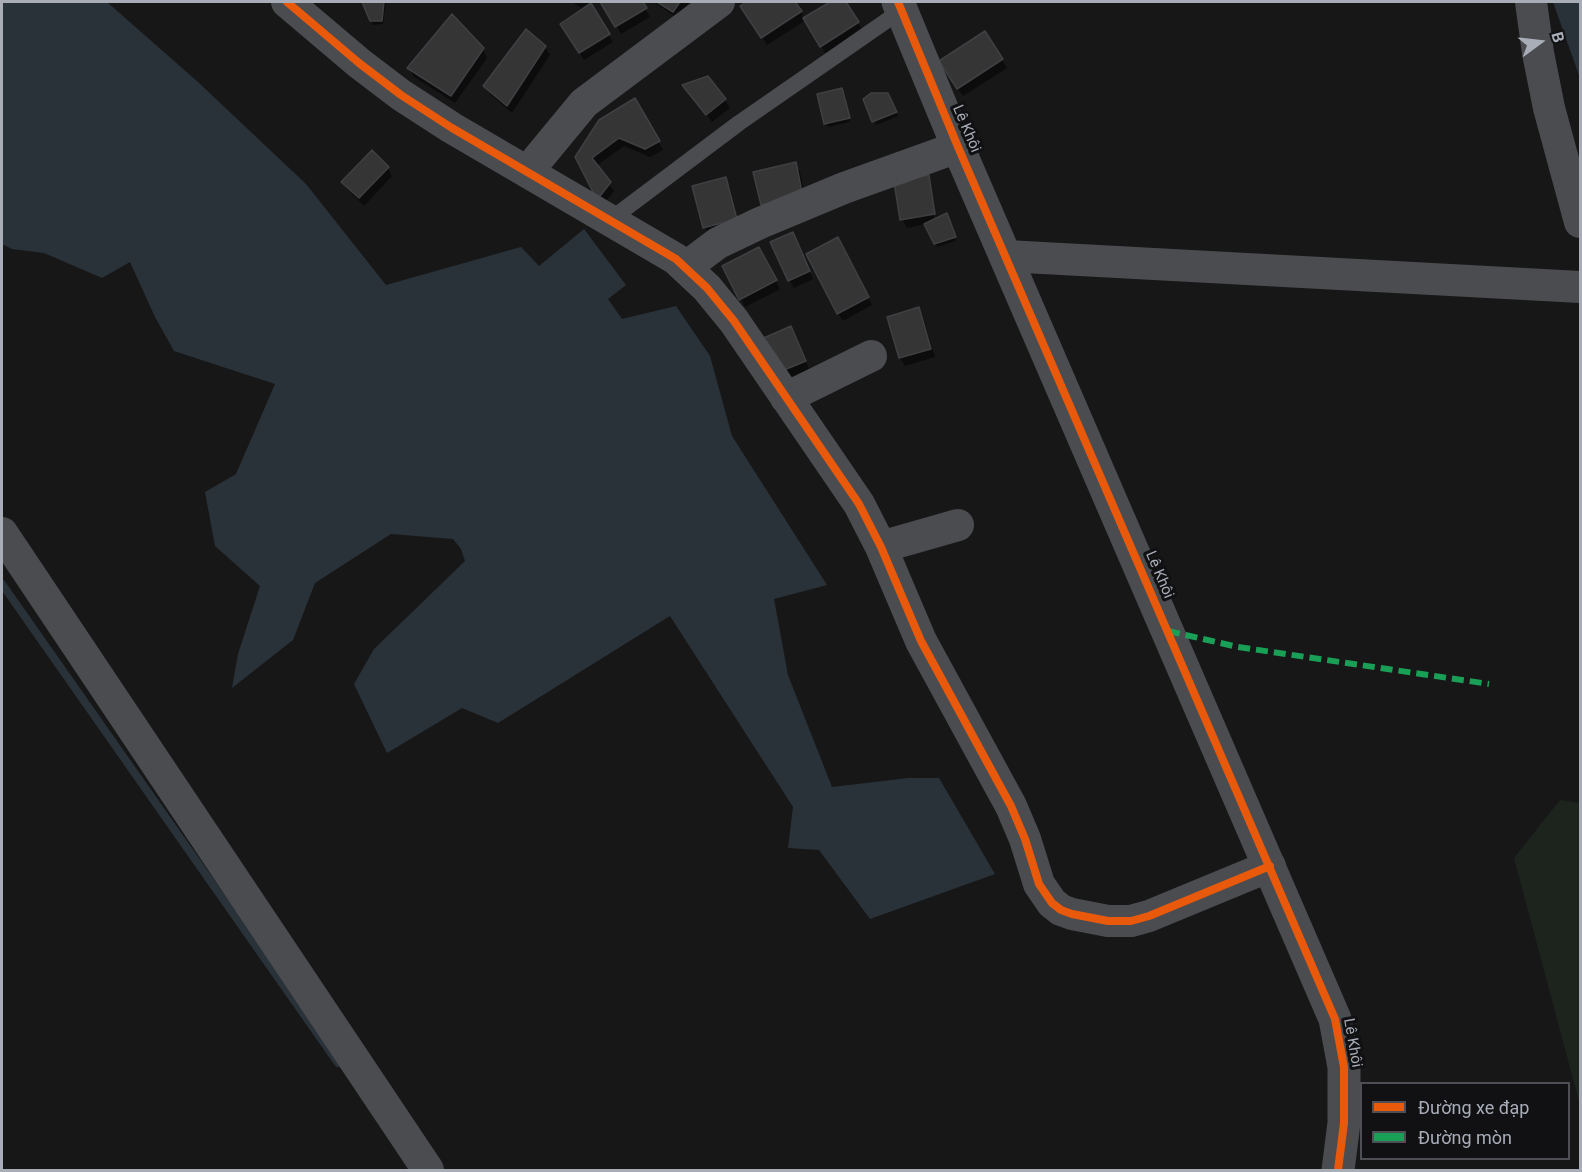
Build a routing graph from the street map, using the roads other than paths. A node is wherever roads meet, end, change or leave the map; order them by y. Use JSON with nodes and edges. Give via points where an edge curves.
{"nodes":[{"id":1,"x":286,"y":2,"type":"edge"},
{"id":2,"x":719,"y":2,"type":"edge"},
{"id":3,"x":1531,"y":2,"type":"edge"},
{"id":4,"x":900,"y":6,"type":"edge"},
{"id":5,"x":958,"y":147,"type":"junction"},
{"id":6,"x":527,"y":172,"type":"junction"},
{"id":7,"x":610,"y":220,"type":"junction"},
{"id":8,"x":1581,"y":222,"type":"edge"},
{"id":9,"x":1006,"y":256,"type":"junction"},
{"id":10,"x":686,"y":267,"type":"junction"},
{"id":11,"x":1581,"y":287,"type":"edge"},
{"id":12,"x":871,"y":356,"type":"dead end"},
{"id":13,"x":786,"y":398,"type":"junction"},
{"id":14,"x":958,"y":525,"type":"dead end"},
{"id":15,"x":2,"y":533,"type":"edge"},
{"id":16,"x":881,"y":547,"type":"junction"},
{"id":17,"x":1270,"y":866,"type":"junction"},
{"id":18,"x":428,"y":1170,"type":"edge"},
{"id":19,"x":1338,"y":1170,"type":"edge"}],
"edges":[{"from":1,"to":6,"type":"street","via":[[401,95]]},
{"from":2,"to":6,"type":"street","via":[[584,103]]},
{"from":3,"to":8,"type":"street","via":[[1549,108]]},
{"from":4,"to":5,"type":"street","name":"Lê Khôi"},
{"from":4,"to":7,"type":"lane"},
{"from":5,"to":9,"type":"street","name":"Lê Khôi"},
{"from":5,"to":10,"type":"street","via":[[760,223],[718,243]]},
{"from":6,"to":7,"type":"street"},
{"from":7,"to":10,"type":"street"},
{"from":9,"to":11,"type":"street"},
{"from":9,"to":17,"type":"street","name":"Lê Khôi"},
{"from":10,"to":13,"type":"street","via":[[734,321]]},
{"from":12,"to":13,"type":"street"},
{"from":13,"to":16,"type":"street","via":[[859,504]]},
{"from":14,"to":16,"type":"street"},
{"from":15,"to":18,"type":"street"},
{"from":16,"to":17,"type":"street","via":[[921,641],[1011,806],[1039,885],[1052,903],[1072,914],[1131,921]]},
{"from":17,"to":19,"type":"street","name":"Lê Khôi","via":[[1335,1019],[1344,1067],[1344,1123]]}]}
